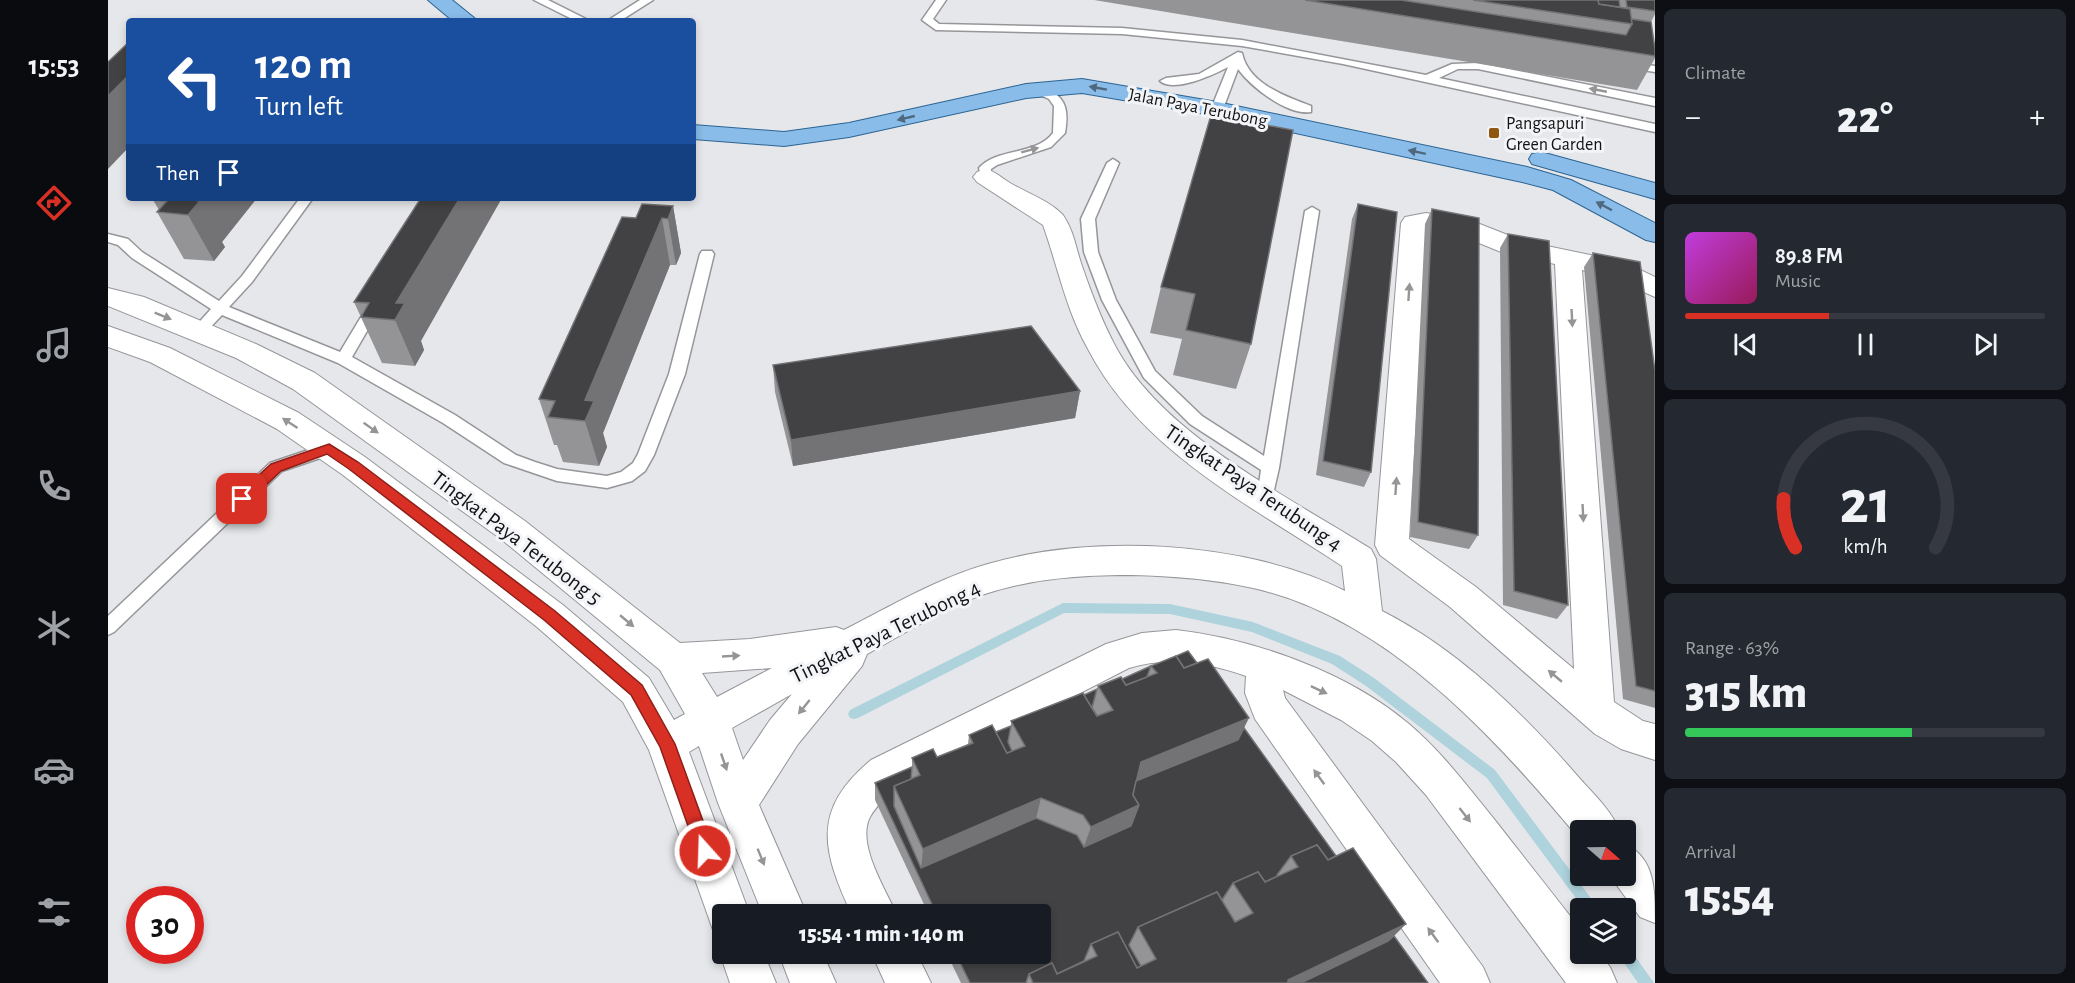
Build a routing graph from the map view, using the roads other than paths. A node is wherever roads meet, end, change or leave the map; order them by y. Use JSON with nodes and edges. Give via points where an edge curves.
{"nodes":[{"id":1,"x":438,"y":0,"type":"edge"},
{"id":2,"x":539,"y":0,"type":"edge"},
{"id":3,"x":648,"y":0,"type":"edge"},
{"id":4,"x":941,"y":0,"type":"edge"},
{"id":5,"x":463,"y":18,"type":"edge"},
{"id":6,"x":578,"y":18,"type":"edge"},
{"id":7,"x":617,"y":18,"type":"edge"},
{"id":8,"x":1242,"y":43,"type":"junction"},
{"id":9,"x":1236,"y":58,"type":"junction"},
{"id":10,"x":1634,"y":66,"type":"edge"},
{"id":11,"x":1655,"y":69,"type":"edge"},
{"id":12,"x":1426,"y":80,"type":"junction"},
{"id":13,"x":1166,"y":81,"type":"junction"},
{"id":14,"x":1035,"y":89,"type":"junction"},
{"id":15,"x":1220,"y":101,"type":"junction"},
{"id":16,"x":1655,"y":102,"type":"edge"},
{"id":17,"x":1307,"y":110,"type":"junction"},
{"id":18,"x":1655,"y":128,"type":"edge"},
{"id":19,"x":696,"y":132,"type":"edge"},
{"id":20,"x":729,"y":135,"type":"junction"},
{"id":21,"x":1113,"y":162,"type":"dead end"},
{"id":22,"x":986,"y":177,"type":"joint"},
{"id":23,"x":1655,"y":191,"type":"edge"},
{"id":24,"x":305,"y":201,"type":"edge"},
{"id":25,"x":1312,"y":211,"type":"dead end"},
{"id":26,"x":1655,"y":234,"type":"edge"},
{"id":27,"x":108,"y":238,"type":"edge"},
{"id":28,"x":707,"y":254,"type":"dead end"},
{"id":29,"x":1568,"y":260,"type":"junction"},
{"id":30,"x":1655,"y":288,"type":"edge"},
{"id":31,"x":384,"y":289,"type":"edge"},
{"id":32,"x":108,"y":297,"type":"edge"},
{"id":33,"x":221,"y":309,"type":"junction"},
{"id":34,"x":199,"y":331,"type":"junction"},
{"id":35,"x":108,"y":336,"type":"edge"},
{"id":36,"x":343,"y":359,"type":"junction"},
{"id":37,"x":329,"y":448,"type":"junction"},
{"id":38,"x":1271,"y":468,"type":"junction"},
{"id":39,"x":1266,"y":498,"type":"junction"},
{"id":40,"x":1392,"y":545,"type":"junction"},
{"id":41,"x":1359,"y":559,"type":"junction"},
{"id":42,"x":1365,"y":615,"type":"junction"},
{"id":43,"x":108,"y":627,"type":"edge"},
{"id":44,"x":872,"y":633,"type":"junction"},
{"id":45,"x":673,"y":659,"type":"junction"},
{"id":46,"x":1266,"y":665,"type":"junction"},
{"id":47,"x":1594,"y":709,"type":"junction"},
{"id":48,"x":710,"y":721,"type":"junction"},
{"id":49,"x":1655,"y":742,"type":"edge"},
{"id":50,"x":667,"y":744,"type":"junction"},
{"id":51,"x":738,"y":803,"type":"junction"},
{"id":52,"x":1589,"y":820,"type":"edge"},
{"id":53,"x":1636,"y":878,"type":"edge"},
{"id":54,"x":1655,"y":902,"type":"edge"},
{"id":55,"x":724,"y":904,"type":"edge"},
{"id":56,"x":780,"y":904,"type":"edge"},
{"id":57,"x":870,"y":904,"type":"edge"},
{"id":58,"x":746,"y":964,"type":"edge"},
{"id":59,"x":805,"y":964,"type":"edge"},
{"id":60,"x":899,"y":964,"type":"edge"},
{"id":61,"x":753,"y":983,"type":"edge"},
{"id":62,"x":813,"y":983,"type":"edge"},
{"id":63,"x":908,"y":983,"type":"edge"},
{"id":64,"x":1467,"y":983,"type":"edge"},
{"id":65,"x":1594,"y":983,"type":"edge"}],
"edges":[{"from":1,"to":5,"type":"main road"},
{"from":2,"to":6,"type":"lane"},
{"from":3,"to":7,"type":"lane"},
{"from":4,"to":8,"type":"lane","via":[[927,20],[936,27],[1122,30]]},
{"from":8,"to":9,"type":"lane"},
{"from":8,"to":12,"type":"lane"},
{"from":9,"to":13,"type":"lane","via":[[1202,77]]},
{"from":9,"to":15,"type":"lane"},
{"from":9,"to":17,"type":"lane","via":[[1254,84]]},
{"from":10,"to":11,"type":"lane"},
{"from":16,"to":12,"type":"lane","one_way":true,"via":[[1478,66],[1456,66]]},
{"from":12,"to":18,"type":"lane"},
{"from":13,"to":15,"type":"main road","name":"Jalan Paya Terubong"},
{"from":13,"to":20,"type":"main road","name":"Jalan Paya Terubong","via":[[1094,68],[1054,67],[980,79]]},
{"from":15,"to":14,"type":"main road","name":"Jalan Paya Terubong","one_way":true,"via":[[1082,86]]},
{"from":14,"to":20,"type":"main road","name":"Jalan Paya Terubong","one_way":true,"via":[[849,130],[784,139]]},
{"from":22,"to":14,"type":"lane","name":"Tingkat Paya Terubung 4","one_way":true,"via":[[985,168],[992,161],[1056,139],[1060,131],[1060,105]]},
{"from":15,"to":17,"type":"main road","name":"Jalan Paya Terubong"},
{"from":26,"to":15,"type":"main road","name":"Jalan Paya Terubong","one_way":true,"via":[[1562,185]]},
{"from":17,"to":23,"type":"main road","name":"Jalan Paya Terubong","via":[[1520,153]]},
{"from":19,"to":20,"type":"main road","name":"Jalan Paya Terubong"},
{"from":21,"to":38,"type":"lane","via":[[1089,219],[1091,252],[1109,300],[1149,374],[1196,420]]},
{"from":22,"to":39,"type":"street","name":"Tingkat Paya Terubung 4","via":[[1056,223],[1074,284],[1103,353],[1131,392],[1162,425]]},
{"from":24,"to":33,"type":"lane"},
{"from":25,"to":38,"type":"lane"},
{"from":27,"to":33,"type":"lane","via":[[123,242]]},
{"from":28,"to":36,"type":"lane","via":[[677,375],[646,455],[626,477],[607,482],[557,475],[510,459]]},
{"from":29,"to":30,"type":"street","via":[[1614,268]]},
{"from":40,"to":29,"type":"street","one_way":true,"via":[[1414,223],[1463,227],[1516,248]]},
{"from":29,"to":47,"type":"street","one_way":true},
{"from":31,"to":36,"type":"lane"},
{"from":32,"to":34,"type":"street","name":"Tingkat Paya Terubong 5","one_way":true},
{"from":33,"to":34,"type":"lane"},
{"from":33,"to":36,"type":"lane"},
{"from":34,"to":45,"type":"street","name":"Tingkat Paya Terubong 5","one_way":true,"via":[[304,381],[513,530]]},
{"from":37,"to":35,"type":"street","name":"Tingkat Paya Terubong 5","one_way":true,"via":[[238,393]]},
{"from":37,"to":43,"type":"lane","via":[[276,467]]},
{"from":37,"to":50,"type":"street","name":"Tingkat Paya Terubong 5","via":[[550,616],[636,690]]},
{"from":38,"to":39,"type":"lane"},
{"from":39,"to":41,"type":"street","name":"Tingkat Paya Terubung 4"},
{"from":40,"to":41,"type":"street"},
{"from":47,"to":40,"type":"street","one_way":true,"via":[[1463,597]]},
{"from":41,"to":42,"type":"street","name":"Tingkat Paya Terubung 4"},
{"from":42,"to":44,"type":"street","name":"Tingkat Paya Terubong 4","via":[[1316,592],[1261,574],[1135,558],[1039,567],[971,584]]},
{"from":42,"to":52,"type":"street","name":"Tingkat Paya Terubong 4","via":[[1445,671],[1511,731]]},
{"from":45,"to":44,"type":"street","one_way":true,"via":[[804,649]]},
{"from":44,"to":48,"type":"street","name":"Tingkat Paya Terubong 4"},
{"from":44,"to":51,"type":"street","one_way":true,"via":[[843,661],[784,732]]},
{"from":45,"to":48,"type":"street","name":"Tingkat Paya Terubong 5"},
{"from":46,"to":57,"type":"street","via":[[1172,646],[1119,655],[885,773],[867,785],[854,804],[847,826],[847,851]]},
{"from":64,"to":46,"type":"street","one_way":true,"via":[[1269,707],[1264,693]]},
{"from":46,"to":65,"type":"street","one_way":true,"via":[[1352,706],[1412,751]]},
{"from":47,"to":49,"type":"street","via":[[1626,733]]},
{"from":48,"to":50,"type":"street","name":"Tingkat Paya Terubong 4"},
{"from":48,"to":51,"type":"street","name":"Tingkat Paya Terubong 5","one_way":true},
{"from":50,"to":55,"type":"street","name":"Tingkat Paya Terubong 5"},
{"from":51,"to":56,"type":"street","name":"Tingkat Paya Terubong 5","one_way":true},
{"from":53,"to":54,"type":"street"},
{"from":58,"to":61,"type":"street"},
{"from":59,"to":62,"type":"street"},
{"from":60,"to":63,"type":"street"}]}
